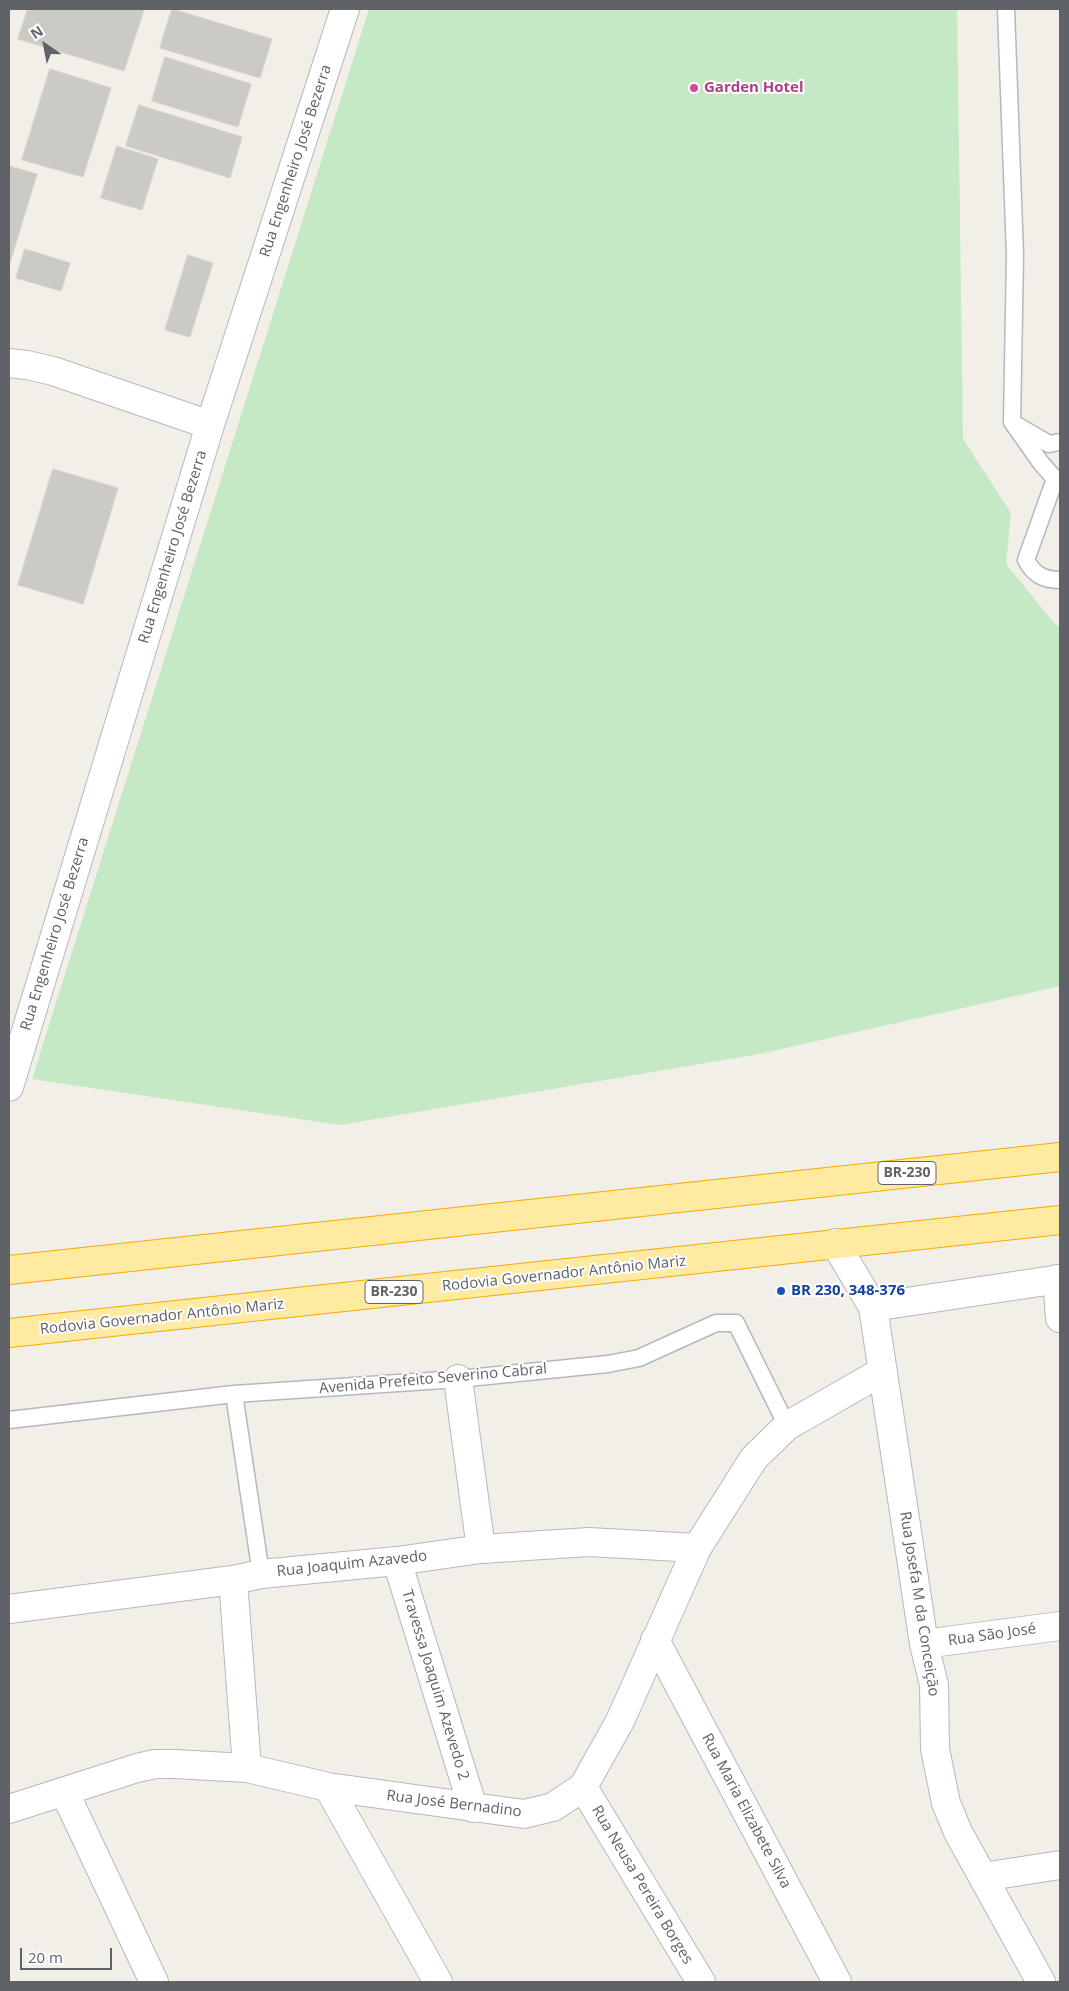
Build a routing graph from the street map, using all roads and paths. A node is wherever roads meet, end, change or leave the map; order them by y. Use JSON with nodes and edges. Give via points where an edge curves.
{"nodes":[{"id":1,"x":345,"y":9,"type":"edge"},
{"id":2,"x":1006,"y":9,"type":"edge"},
{"id":3,"x":9,"y":363,"type":"edge"},
{"id":4,"x":1012,"y":422,"type":"junction"},
{"id":5,"x":210,"y":425,"type":"junction"},
{"id":6,"x":1060,"y":442,"type":"edge"},
{"id":7,"x":1058,"y":479,"type":"edge"},
{"id":8,"x":1060,"y":580,"type":"edge"},
{"id":9,"x":9,"y":1087,"type":"edge"},
{"id":10,"x":1060,"y":1157,"type":"edge"},
{"id":11,"x":1060,"y":1220,"type":"edge"},
{"id":12,"x":835,"y":1243,"type":"junction"},
{"id":13,"x":9,"y":1270,"type":"edge"},
{"id":14,"x":1059,"y":1279,"type":"edge"},
{"id":15,"x":873,"y":1307,"type":"junction"},
{"id":16,"x":1060,"y":1318,"type":"edge"},
{"id":17,"x":9,"y":1333,"type":"edge"},
{"id":18,"x":883,"y":1372,"type":"junction"},
{"id":19,"x":458,"y":1379,"type":"junction"},
{"id":20,"x":234,"y":1394,"type":"junction"},
{"id":21,"x":9,"y":1420,"type":"edge"},
{"id":22,"x":787,"y":1426,"type":"junction"},
{"id":23,"x":697,"y":1548,"type":"junction"},
{"id":24,"x":481,"y":1549,"type":"junction"},
{"id":25,"x":397,"y":1561,"type":"junction"},
{"id":26,"x":261,"y":1574,"type":"junction"},
{"id":27,"x":234,"y":1580,"type":"junction"},
{"id":28,"x":9,"y":1609,"type":"edge"},
{"id":29,"x":1060,"y":1626,"type":"edge"},
{"id":30,"x":655,"y":1640,"type":"junction"},
{"id":31,"x":924,"y":1644,"type":"junction"},
{"id":32,"x":247,"y":1768,"type":"junction"},
{"id":33,"x":328,"y":1786,"type":"junction"},
{"id":34,"x":583,"y":1787,"type":"junction"},
{"id":35,"x":65,"y":1792,"type":"junction"},
{"id":36,"x":473,"y":1808,"type":"junction"},
{"id":37,"x":9,"y":1809,"type":"edge"},
{"id":38,"x":1060,"y":1865,"type":"edge"},
{"id":39,"x":983,"y":1877,"type":"junction"},
{"id":40,"x":154,"y":1982,"type":"edge"},
{"id":41,"x":438,"y":1982,"type":"edge"},
{"id":42,"x":701,"y":1982,"type":"edge"},
{"id":43,"x":837,"y":1982,"type":"edge"},
{"id":44,"x":1041,"y":1982,"type":"edge"}],
"edges":[{"from":1,"to":5,"type":"street","name":"Rua Engenheiro José Bezerra"},
{"from":2,"to":4,"type":"lane","via":[[1015,255]]},
{"from":3,"to":5,"type":"street","via":[[53,371]]},
{"from":4,"to":6,"type":"lane","via":[[1050,444]]},
{"from":4,"to":7,"type":"lane","via":[[1041,463]]},
{"from":5,"to":9,"type":"street","name":"Rua Engenheiro José Bezerra"},
{"from":7,"to":8,"type":"lane","via":[[1026,560],[1041,577]]},
{"from":10,"to":13,"type":"highway","number":"BR-230"},
{"from":11,"to":12,"type":"highway","name":"Rodovia Governador Antônio Mariz","number":"BR-230"},
{"from":12,"to":15,"type":"street","name":"Rua Josefa M da Conceição"},
{"from":12,"to":17,"type":"highway","name":"Rodovia Governador Antônio Mariz","number":"BR-230"},
{"from":14,"to":15,"type":"street"},
{"from":14,"to":16,"type":"street"},
{"from":15,"to":18,"type":"street","name":"Rua Josefa M da Conceição"},
{"from":18,"to":22,"type":"street","name":"Rua José Bernadino"},
{"from":18,"to":31,"type":"street","name":"Rua Josefa M da Conceição"},
{"from":19,"to":20,"type":"lane","name":"Avenida Prefeito Severino Cabral"},
{"from":19,"to":22,"type":"lane","name":"Avenida Prefeito Severino Cabral","via":[[639,1358],[716,1323],[736,1323]]},
{"from":19,"to":24,"type":"street"},
{"from":20,"to":21,"type":"lane","name":"Avenida Prefeito Severino Cabral"},
{"from":20,"to":26,"type":"lane"},
{"from":22,"to":23,"type":"street","name":"Rua José Bernadino","via":[[754,1458]]},
{"from":23,"to":24,"type":"street","name":"Rua Joaquim Azavedo","via":[[588,1542]]},
{"from":23,"to":30,"type":"street","name":"Rua José Bernadino"},
{"from":24,"to":25,"type":"street","name":"Rua Joaquim Azavedo"},
{"from":25,"to":26,"type":"street","name":"Rua Joaquim Azavedo"},
{"from":25,"to":36,"type":"street","name":"Travessa Joaquim Azevedo 2"},
{"from":26,"to":27,"type":"street","name":"Rua Joaquim Azavedo"},
{"from":27,"to":28,"type":"street","name":"Rua Joaquim Azavedo"},
{"from":27,"to":32,"type":"street"},
{"from":29,"to":31,"type":"street","name":"Rua São José"},
{"from":30,"to":34,"type":"street","name":"Rua José Bernadino","via":[[620,1721]]},
{"from":30,"to":43,"type":"street","name":"Rua Maria Elizabete Silva"},
{"from":31,"to":39,"type":"street","name":"Rua Josefa M da Conceição","via":[[934,1685],[935,1749],[946,1803]]},
{"from":32,"to":33,"type":"street","name":"Rua José Bernadino"},
{"from":32,"to":35,"type":"street","name":"Rua José Bernadino","via":[[155,1764]]},
{"from":33,"to":36,"type":"street","name":"Rua José Bernadino"},
{"from":33,"to":41,"type":"street"},
{"from":34,"to":36,"type":"street","name":"Rua José Bernadino","via":[[553,1807],[524,1814]]},
{"from":34,"to":42,"type":"street","name":"Rua Neusa Pereira Borges"},
{"from":35,"to":37,"type":"street","name":"Rua José Bernadino"},
{"from":35,"to":40,"type":"street"},
{"from":38,"to":39,"type":"street"},
{"from":39,"to":44,"type":"street","name":"Rua Josefa M da Conceição"}]}
